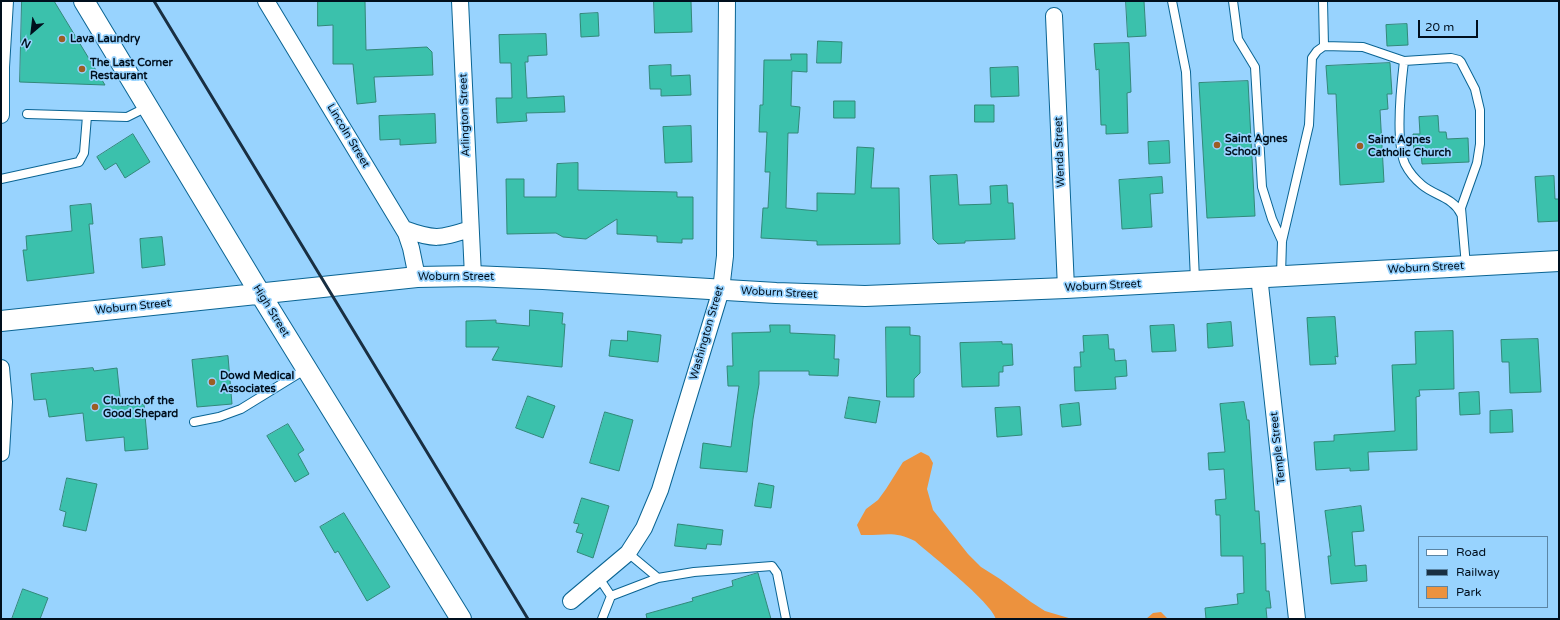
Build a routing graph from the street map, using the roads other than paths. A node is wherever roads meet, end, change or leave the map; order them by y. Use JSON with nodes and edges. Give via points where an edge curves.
{"nodes":[{"id":1,"x":5,"y":1,"type":"edge"},
{"id":2,"x":84,"y":1,"type":"edge"},
{"id":3,"x":266,"y":1,"type":"edge"},
{"id":4,"x":460,"y":1,"type":"edge"},
{"id":5,"x":727,"y":1,"type":"edge"},
{"id":6,"x":1172,"y":1,"type":"edge"},
{"id":7,"x":1233,"y":1,"type":"edge"},
{"id":8,"x":1323,"y":1,"type":"edge"},
{"id":9,"x":1054,"y":16,"type":"dead end"},
{"id":10,"x":1324,"y":46,"type":"junction"},
{"id":11,"x":1404,"y":61,"type":"junction"},
{"id":12,"x":1,"y":75,"type":"edge"},
{"id":13,"x":147,"y":107,"type":"junction"},
{"id":14,"x":27,"y":114,"type":"dead end"},
{"id":15,"x":1,"y":115,"type":"edge"},
{"id":16,"x":87,"y":116,"type":"junction"},
{"id":17,"x":1,"y":180,"type":"edge"},
{"id":18,"x":1461,"y":214,"type":"junction"},
{"id":19,"x":404,"y":229,"type":"junction"},
{"id":20,"x":470,"y":229,"type":"junction"},
{"id":21,"x":1282,"y":241,"type":"junction"},
{"id":22,"x":1559,"y":261,"type":"edge"},
{"id":23,"x":1466,"y":266,"type":"junction"},
{"id":24,"x":1281,"y":275,"type":"junction"},
{"id":25,"x":473,"y":276,"type":"junction"},
{"id":26,"x":1259,"y":276,"type":"junction"},
{"id":27,"x":417,"y":277,"type":"junction"},
{"id":28,"x":1195,"y":280,"type":"junction"},
{"id":29,"x":1066,"y":288,"type":"junction"},
{"id":30,"x":721,"y":290,"type":"junction"},
{"id":31,"x":261,"y":295,"type":"junction"},
{"id":32,"x":1,"y":320,"type":"edge"},
{"id":33,"x":1,"y":368,"type":"edge"},
{"id":34,"x":306,"y":369,"type":"junction"},
{"id":35,"x":194,"y":422,"type":"dead end"},
{"id":36,"x":1,"y":454,"type":"edge"},
{"id":37,"x":628,"y":553,"type":"junction"},
{"id":38,"x":599,"y":578,"type":"junction"},
{"id":39,"x":658,"y":578,"type":"junction"},
{"id":40,"x":611,"y":596,"type":"junction"},
{"id":41,"x":571,"y":601,"type":"dead end"},
{"id":42,"x":461,"y":619,"type":"edge"},
{"id":43,"x":602,"y":619,"type":"edge"},
{"id":44,"x":786,"y":619,"type":"edge"},
{"id":45,"x":1297,"y":619,"type":"edge"}],
"edges":[{"from":1,"to":12,"type":"street"},
{"from":2,"to":13,"type":"street","name":"High Street"},
{"from":3,"to":19,"type":"street","name":"Lincoln Street"},
{"from":4,"to":20,"type":"street","name":"Arlington Street"},
{"from":5,"to":30,"type":"street","name":"Washington Street","via":[[725,256]]},
{"from":6,"to":28,"type":"lane","via":[[1186,72]]},
{"from":7,"to":21,"type":"lane","via":[[1238,39],[1255,67],[1262,187]]},
{"from":8,"to":10,"type":"lane"},
{"from":9,"to":29,"type":"street","name":"Wenda Street"},
{"from":10,"to":11,"type":"lane","via":[[1363,47]]},
{"from":10,"to":21,"type":"lane","via":[[1312,58],[1309,125]]},
{"from":11,"to":18,"type":"lane","via":[[1400,108],[1401,144],[1406,165],[1423,186],[1452,202]]},
{"from":11,"to":18,"type":"lane","via":[[1459,60],[1475,89],[1480,110],[1479,154],[1462,203]]},
{"from":12,"to":15,"type":"street"},
{"from":13,"to":16,"type":"lane","via":[[127,117]]},
{"from":13,"to":31,"type":"street","name":"High Street"},
{"from":14,"to":16,"type":"lane"},
{"from":16,"to":17,"type":"lane","via":[[84,153],[79,162]]},
{"from":18,"to":23,"type":"lane"},
{"from":19,"to":20,"type":"street","via":[[440,238]]},
{"from":19,"to":27,"type":"street","name":"Lincoln Street","via":[[410,242]]},
{"from":20,"to":25,"type":"street","name":"Arlington Street"},
{"from":21,"to":24,"type":"lane"},
{"from":22,"to":23,"type":"street","name":"Woburn Street"},
{"from":23,"to":24,"type":"street","name":"Woburn Street"},
{"from":24,"to":26,"type":"street","name":"Woburn Street"},
{"from":25,"to":27,"type":"street","name":"Woburn Street"},
{"from":25,"to":30,"type":"street","name":"Woburn Street"},
{"from":26,"to":28,"type":"street","name":"Woburn Street"},
{"from":26,"to":45,"type":"street","name":"Temple Street"},
{"from":27,"to":31,"type":"street","name":"Woburn Street"},
{"from":28,"to":29,"type":"street","name":"Woburn Street"},
{"from":29,"to":30,"type":"street","name":"Woburn Street","via":[[865,296]]},
{"from":30,"to":37,"type":"street","name":"Washington Street","via":[[660,490],[644,528]]},
{"from":31,"to":32,"type":"street","name":"Woburn Street"},
{"from":31,"to":34,"type":"street","name":"High Street"},
{"from":33,"to":36,"type":"street","via":[[4,402]]},
{"from":34,"to":35,"type":"lane","via":[[241,409]]},
{"from":34,"to":42,"type":"street","name":"High Street"},
{"from":37,"to":38,"type":"street","name":"Washington Street"},
{"from":37,"to":39,"type":"lane"},
{"from":38,"to":40,"type":"lane"},
{"from":38,"to":41,"type":"street","name":"Washington Street"},
{"from":39,"to":40,"type":"lane"},
{"from":39,"to":44,"type":"lane","via":[[694,572],[772,566],[777,573]]},
{"from":40,"to":43,"type":"lane"}]}
